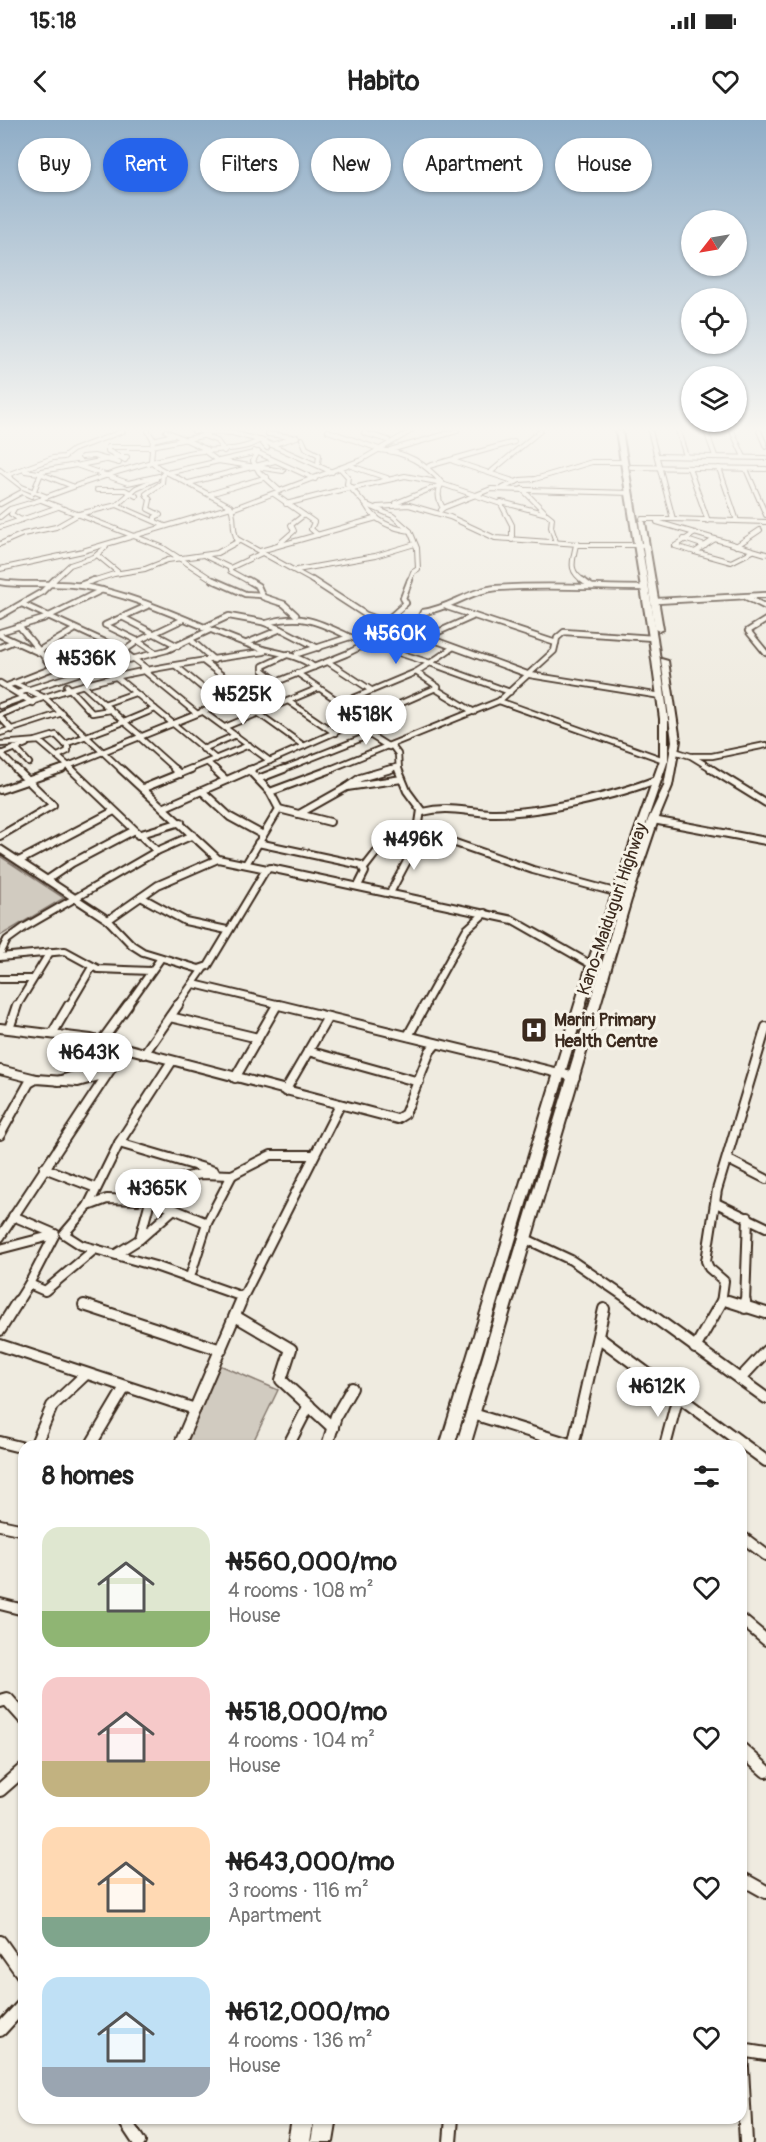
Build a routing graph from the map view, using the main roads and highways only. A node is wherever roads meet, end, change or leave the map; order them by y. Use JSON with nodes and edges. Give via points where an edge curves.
{"nodes":[{"id":1,"x":637,"y":525,"type":"edge"},
{"id":2,"x":645,"y":525,"type":"edge"},
{"id":3,"x":642,"y":545,"type":"junction"},
{"id":4,"x":449,"y":1440,"type":"edge"},
{"id":5,"x":465,"y":1440,"type":"edge"},
{"id":6,"x":302,"y":2124,"type":"edge"},
{"id":7,"x":325,"y":2124,"type":"edge"},
{"id":8,"x":299,"y":2142,"type":"edge"},
{"id":9,"x":321,"y":2142,"type":"edge"}],
"edges":[{"from":1,"to":3,"type":"highway","name":"Kano-Maiduguri Highway"},
{"from":2,"to":3,"type":"highway","name":"Kano-Maiduguri Highway"},
{"from":3,"to":4,"type":"highway","name":"Kano-Maiduguri Highway","via":[[661,696],[664,760],[615,892]]},
{"from":3,"to":5,"type":"highway","name":"Kano-Maiduguri Highway","via":[[657,601],[675,728],[668,786],[626,900]]},
{"from":6,"to":8,"type":"highway"},
{"from":7,"to":9,"type":"highway"}]}
